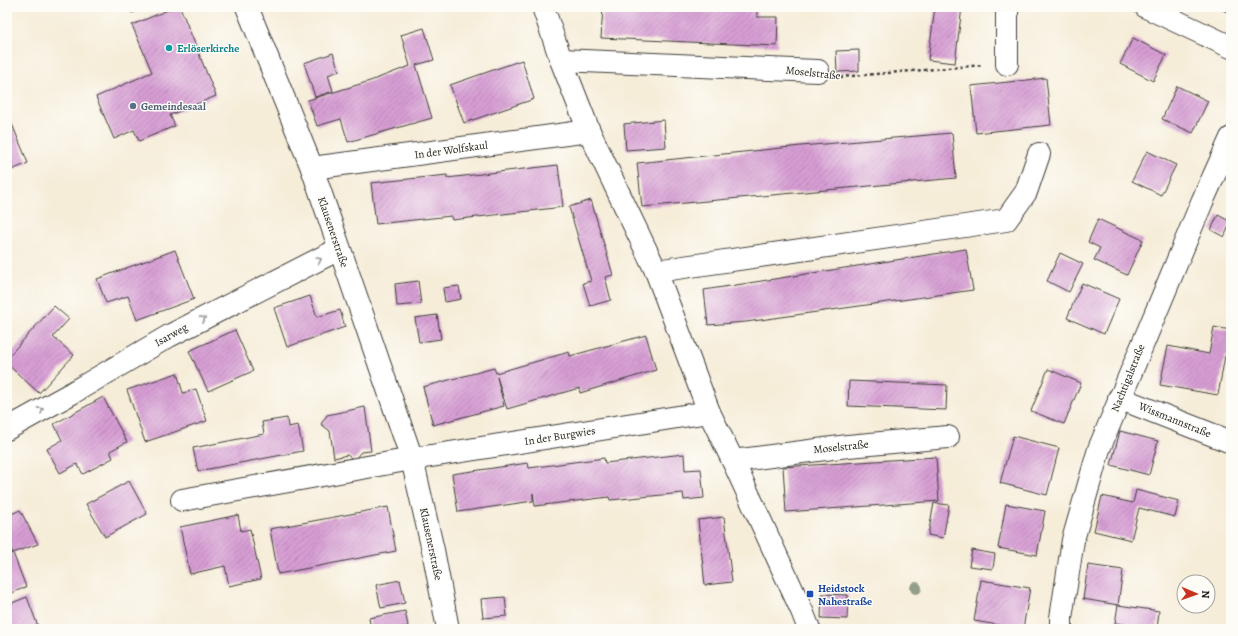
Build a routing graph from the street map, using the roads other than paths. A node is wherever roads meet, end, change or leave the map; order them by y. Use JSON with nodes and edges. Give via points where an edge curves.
{"nodes":[{"id":1,"x":247,"y":7,"type":"edge"},
{"id":2,"x":543,"y":7,"type":"edge"},
{"id":3,"x":1007,"y":7,"type":"edge"},
{"id":4,"x":1146,"y":7,"type":"edge"},
{"id":5,"x":1231,"y":47,"type":"edge"},
{"id":6,"x":561,"y":60,"type":"junction"},
{"id":7,"x":1007,"y":64,"type":"road end"},
{"id":8,"x":818,"y":71,"type":"road end"},
{"id":9,"x":590,"y":131,"type":"junction"},
{"id":10,"x":1231,"y":138,"type":"edge"},
{"id":11,"x":1039,"y":154,"type":"dead end"},
{"id":12,"x":312,"y":168,"type":"junction"},
{"id":13,"x":339,"y":249,"type":"junction"},
{"id":14,"x":656,"y":271,"type":"junction"},
{"id":15,"x":1120,"y":398,"type":"junction"},
{"id":16,"x":709,"y":412,"type":"junction"},
{"id":17,"x":7,"y":429,"type":"edge"},
{"id":18,"x":948,"y":437,"type":"dead end"},
{"id":19,"x":1231,"y":442,"type":"edge"},
{"id":20,"x":412,"y":459,"type":"junction"},
{"id":21,"x":733,"y":460,"type":"junction"},
{"id":22,"x":182,"y":500,"type":"dead end"},
{"id":23,"x":448,"y":629,"type":"edge"},
{"id":24,"x":809,"y":629,"type":"edge"},
{"id":25,"x":1061,"y":629,"type":"edge"}],
"edges":[{"from":1,"to":12,"type":"street","name":"Klausenerstraße"},
{"from":2,"to":6,"type":"street"},
{"from":3,"to":7,"type":"street"},
{"from":4,"to":5,"type":"street"},
{"from":6,"to":8,"type":"street","name":"Moselstraße"},
{"from":6,"to":9,"type":"street"},
{"from":9,"to":12,"type":"street","name":"In der Wolfskaul"},
{"from":9,"to":14,"type":"street"},
{"from":10,"to":15,"type":"street","name":"Nachtigalstraße"},
{"from":11,"to":14,"type":"street","via":[[1026,192],[1006,220]]},
{"from":12,"to":13,"type":"street","name":"Klausenerstraße"},
{"from":17,"to":13,"type":"street","name":"Isarweg","one_way":true,"via":[[169,336]]},
{"from":13,"to":20,"type":"street","name":"Klausenerstraße"},
{"from":14,"to":16,"type":"street"},
{"from":15,"to":19,"type":"street","name":"Wissmannstraße"},
{"from":15,"to":25,"type":"street","name":"Nachtigalstraße","via":[[1099,449],[1073,540]]},
{"from":16,"to":20,"type":"street","name":"In der Burgwies"},
{"from":16,"to":21,"type":"street"},
{"from":18,"to":21,"type":"street","name":"Moselstraße"},
{"from":20,"to":22,"type":"street"},
{"from":20,"to":23,"type":"street","name":"Klausenerstraße"},
{"from":21,"to":24,"type":"street"}]}
